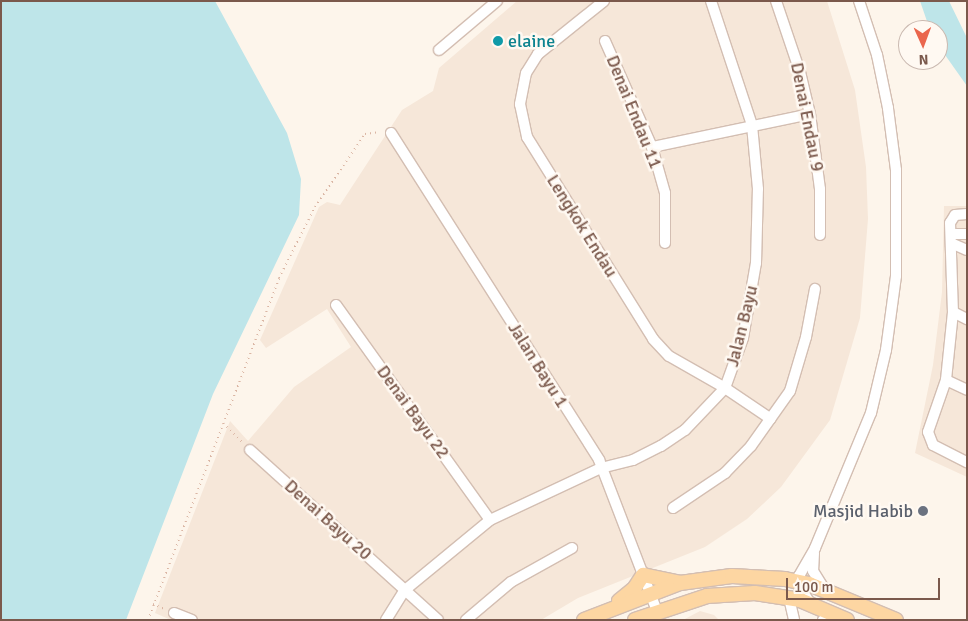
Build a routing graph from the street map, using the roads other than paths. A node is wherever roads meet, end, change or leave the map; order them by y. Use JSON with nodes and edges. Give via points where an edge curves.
{"nodes":[{"id":1,"x":497,"y":1,"type":"edge"},
{"id":2,"x":604,"y":1,"type":"edge"},
{"id":3,"x":712,"y":1,"type":"edge"},
{"id":4,"x":776,"y":1,"type":"edge"},
{"id":5,"x":859,"y":1,"type":"edge"},
{"id":6,"x":606,"y":41,"type":"dead end"},
{"id":7,"x":439,"y":50,"type":"dead end"},
{"id":8,"x":810,"y":114,"type":"junction"},
{"id":9,"x":752,"y":125,"type":"junction"},
{"id":10,"x":390,"y":133,"type":"road end"},
{"id":11,"x":652,"y":146,"type":"junction"},
{"id":12,"x":967,"y":214,"type":"edge"},
{"id":13,"x":967,"y":234,"type":"edge"},
{"id":14,"x":820,"y":235,"type":"dead end"},
{"id":15,"x":951,"y":239,"type":"junction"},
{"id":16,"x":665,"y":243,"type":"dead end"},
{"id":17,"x":967,"y":250,"type":"edge"},
{"id":18,"x":815,"y":288,"type":"dead end"},
{"id":19,"x":336,"y":305,"type":"dead end"},
{"id":20,"x":953,"y":312,"type":"junction"},
{"id":21,"x":967,"y":319,"type":"edge"},
{"id":22,"x":946,"y":380,"type":"junction"},
{"id":23,"x":725,"y":388,"type":"junction"},
{"id":24,"x":967,"y":390,"type":"edge"},
{"id":25,"x":771,"y":419,"type":"junction"},
{"id":26,"x":250,"y":450,"type":"road end"},
{"id":27,"x":967,"y":462,"type":"edge"},
{"id":28,"x":601,"y":468,"type":"junction"},
{"id":29,"x":673,"y":508,"type":"dead end"},
{"id":30,"x":490,"y":520,"type":"junction"},
{"id":31,"x":572,"y":548,"type":"dead end"},
{"id":32,"x":815,"y":548,"type":"junction"},
{"id":33,"x":643,"y":575,"type":"junction"},
{"id":34,"x":798,"y":581,"type":"junction"},
{"id":35,"x":680,"y":583,"type":"junction"},
{"id":36,"x":405,"y":590,"type":"junction"},
{"id":37,"x":826,"y":590,"type":"junction"},
{"id":38,"x":650,"y":593,"type":"junction"},
{"id":39,"x":789,"y":598,"type":"junction"},
{"id":40,"x":810,"y":603,"type":"junction"},
{"id":41,"x":606,"y":611,"type":"junction"},
{"id":42,"x":657,"y":611,"type":"junction"},
{"id":43,"x":174,"y":613,"type":"road end"},
{"id":44,"x":828,"y":617,"type":"edge"},
{"id":45,"x":192,"y":620,"type":"edge"},
{"id":46,"x":386,"y":620,"type":"edge"},
{"id":47,"x":438,"y":620,"type":"edge"},
{"id":48,"x":466,"y":620,"type":"edge"},
{"id":49,"x":584,"y":620,"type":"edge"},
{"id":50,"x":635,"y":620,"type":"edge"},
{"id":51,"x":794,"y":620,"type":"edge"},
{"id":52,"x":847,"y":620,"type":"edge"},
{"id":53,"x":896,"y":620,"type":"edge"}],
"edges":[{"from":1,"to":7,"type":"street"},
{"from":2,"to":23,"type":"street","name":"Lengkok Endau","via":[[538,54],[522,88],[522,121],[527,137],[653,339],[669,356]]},
{"from":3,"to":9,"type":"street","name":"Jalan Bayu"},
{"from":4,"to":8,"type":"street","name":"Denai Endau 9","via":[[800,72]]},
{"from":5,"to":32,"type":"street","via":[[877,54],[888,108],[896,180],[896,276],[886,350],[871,413]]},
{"from":6,"to":11,"type":"street","name":"Denai Endau 11"},
{"from":8,"to":9,"type":"street"},
{"from":8,"to":14,"type":"street","name":"Denai Endau 9","via":[[818,167]]},
{"from":9,"to":11,"type":"street"},
{"from":9,"to":23,"type":"street","name":"Jalan Bayu","via":[[758,189],[756,263],[743,338]]},
{"from":10,"to":28,"type":"street","name":"Jalan Bayu 1"},
{"from":11,"to":16,"type":"street","name":"Denai Endau 11","via":[[665,193]]},
{"from":12,"to":15,"type":"street","via":[[952,217]]},
{"from":13,"to":15,"type":"street"},
{"from":15,"to":17,"type":"street"},
{"from":15,"to":20,"type":"street"},
{"from":18,"to":25,"type":"street","via":[[790,391]]},
{"from":19,"to":30,"type":"street","name":"Denai Bayu 22"},
{"from":20,"to":21,"type":"street"},
{"from":20,"to":22,"type":"street"},
{"from":22,"to":24,"type":"street"},
{"from":22,"to":27,"type":"street","via":[[928,426],[929,440],[939,450]]},
{"from":23,"to":25,"type":"street","name":"Lengkok Endau"},
{"from":23,"to":28,"type":"street","name":"Jalan Bayu","via":[[677,435],[634,460]]},
{"from":25,"to":29,"type":"street","via":[[726,473]]},
{"from":26,"to":36,"type":"street","name":"Denai Bayu 20"},
{"from":28,"to":30,"type":"street","name":"Jalan Bayu"},
{"from":28,"to":33,"type":"street","name":"Jalan Bayu 1"},
{"from":30,"to":36,"type":"street","name":"Jalan Bayu"},
{"from":31,"to":48,"type":"street","via":[[511,582]]},
{"from":32,"to":34,"type":"street"},
{"from":32,"to":37,"type":"street","via":[[813,571]]},
{"from":33,"to":35,"type":"main road"},
{"from":33,"to":38,"type":"street","name":"Jalan Bayu 1"},
{"from":33,"to":41,"type":"main road","via":[[634,589]]},
{"from":34,"to":35,"type":"main road","via":[[732,576]]},
{"from":34,"to":37,"type":"main road"},
{"from":34,"to":40,"type":"street","via":[[802,594]]},
{"from":35,"to":38,"type":"main road"},
{"from":36,"to":46,"type":"street","name":"Jalan Bayu"},
{"from":36,"to":47,"type":"street","name":"Denai Bayu 20"},
{"from":37,"to":53,"type":"main road"},
{"from":38,"to":41,"type":"main road"},
{"from":38,"to":42,"type":"street","name":"Jalan Bayu 1"},
{"from":39,"to":40,"type":"main road"},
{"from":39,"to":42,"type":"main road","via":[[730,594],[708,596]]},
{"from":39,"to":51,"type":"street"},
{"from":40,"to":44,"type":"main road"},
{"from":41,"to":49,"type":"main road"},
{"from":42,"to":50,"type":"main road"},
{"from":43,"to":45,"type":"street"},
{"from":44,"to":52,"type":"main road"}]}
